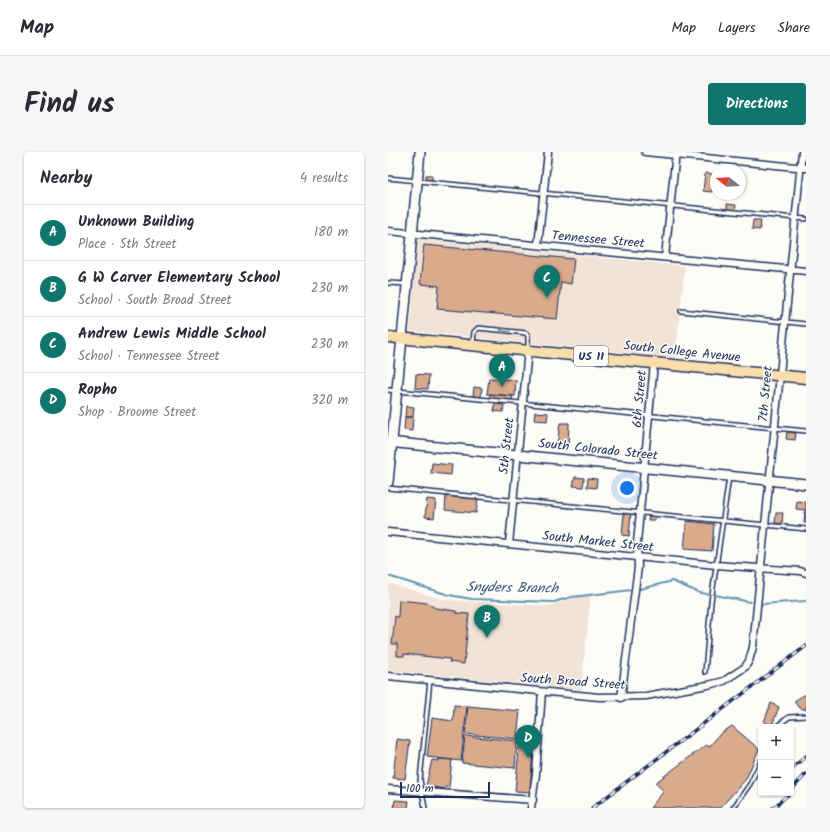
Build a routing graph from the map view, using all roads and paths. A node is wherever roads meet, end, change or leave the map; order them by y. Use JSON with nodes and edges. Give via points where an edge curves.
{"nodes":[{"id":1,"x":420,"y":152,"type":"edge"},
{"id":2,"x":548,"y":152,"type":"edge"},
{"id":3,"x":645,"y":152,"type":"edge"},
{"id":4,"x":802,"y":152,"type":"edge"},
{"id":5,"x":676,"y":154,"type":"edge"},
{"id":6,"x":803,"y":167,"type":"edge"},
{"id":7,"x":388,"y":178,"type":"edge"},
{"id":8,"x":417,"y":181,"type":"junction"},
{"id":9,"x":544,"y":194,"type":"junction"},
{"id":10,"x":671,"y":207,"type":"junction"},
{"id":11,"x":794,"y":218,"type":"junction"},
{"id":12,"x":806,"y":219,"type":"edge"},
{"id":13,"x":388,"y":231,"type":"edge"},
{"id":14,"x":412,"y":233,"type":"junction"},
{"id":15,"x":538,"y":245,"type":"junction"},
{"id":16,"x":665,"y":257,"type":"junction"},
{"id":17,"x":789,"y":270,"type":"junction"},
{"id":18,"x":806,"y":271,"type":"edge"},
{"id":19,"x":388,"y":283,"type":"edge"},
{"id":20,"x":407,"y":285,"type":"junction"},
{"id":21,"x":681,"y":311,"type":"dead end"},
{"id":22,"x":784,"y":322,"type":"junction"},
{"id":23,"x":806,"y":324,"type":"edge"},
{"id":24,"x":388,"y":337,"type":"edge"},
{"id":25,"x":402,"y":339,"type":"junction"},
{"id":26,"x":473,"y":345,"type":"junction"},
{"id":27,"x":528,"y":350,"type":"junction"},
{"id":28,"x":654,"y":363,"type":"junction"},
{"id":29,"x":779,"y":375,"type":"junction"},
{"id":30,"x":806,"y":378,"type":"edge"},
{"id":31,"x":392,"y":391,"type":"edge"},
{"id":32,"x":523,"y":404,"type":"junction"},
{"id":33,"x":649,"y":416,"type":"junction"},
{"id":34,"x":774,"y":428,"type":"junction"},
{"id":35,"x":806,"y":431,"type":"edge"},
{"id":36,"x":390,"y":442,"type":"edge"},
{"id":37,"x":518,"y":455,"type":"junction"},
{"id":38,"x":644,"y":468,"type":"junction"},
{"id":39,"x":729,"y":476,"type":"junction"},
{"id":40,"x":769,"y":480,"type":"junction"},
{"id":41,"x":388,"y":482,"type":"edge"},
{"id":42,"x":806,"y":484,"type":"edge"},
{"id":43,"x":388,"y":488,"type":"edge"},
{"id":44,"x":513,"y":500,"type":"junction"},
{"id":45,"x":640,"y":513,"type":"junction"},
{"id":46,"x":722,"y":522,"type":"junction"},
{"id":47,"x":764,"y":525,"type":"junction"},
{"id":48,"x":806,"y":529,"type":"edge"},
{"id":49,"x":388,"y":532,"type":"edge"},
{"id":50,"x":509,"y":544,"type":"junction"},
{"id":51,"x":638,"y":557,"type":"junction"},
{"id":52,"x":716,"y":565,"type":"junction"},
{"id":53,"x":759,"y":569,"type":"junction"},
{"id":54,"x":806,"y":573,"type":"edge"},
{"id":55,"x":753,"y":639,"type":"joint"},
{"id":56,"x":705,"y":672,"type":"dead end"},
{"id":57,"x":388,"y":676,"type":"edge"},
{"id":58,"x":430,"y":680,"type":"junction"},
{"id":59,"x":542,"y":692,"type":"junction"},
{"id":60,"x":621,"y":698,"type":"junction"},
{"id":61,"x":806,"y":716,"type":"edge"},
{"id":62,"x":780,"y":724,"type":"edge"},
{"id":63,"x":758,"y":767,"type":"edge"},
{"id":64,"x":388,"y":789,"type":"edge"},
{"id":65,"x":421,"y":792,"type":"junction"},
{"id":66,"x":533,"y":800,"type":"junction"},
{"id":67,"x":425,"y":808,"type":"edge"},
{"id":68,"x":531,"y":808,"type":"edge"},
{"id":69,"x":733,"y":808,"type":"edge"}],
"edges":[{"from":1,"to":8,"type":"street"},
{"from":2,"to":9,"type":"street"},
{"from":3,"to":5,"type":"street"},
{"from":4,"to":6,"type":"street","name":"7th Street"},
{"from":5,"to":6,"type":"street"},
{"from":5,"to":10,"type":"street"},
{"from":6,"to":11,"type":"street","name":"7th Street"},
{"from":7,"to":8,"type":"lane"},
{"from":8,"to":9,"type":"lane"},
{"from":8,"to":14,"type":"street"},
{"from":9,"to":10,"type":"lane"},
{"from":9,"to":15,"type":"street"},
{"from":10,"to":11,"type":"lane"},
{"from":10,"to":16,"type":"street"},
{"from":11,"to":12,"type":"lane"},
{"from":11,"to":17,"type":"street","name":"7th Street"},
{"from":13,"to":14,"type":"street","name":"Tennessee Street"},
{"from":14,"to":15,"type":"street","name":"Tennessee Street"},
{"from":14,"to":20,"type":"street"},
{"from":15,"to":16,"type":"street","name":"Tennessee Street"},
{"from":16,"to":17,"type":"street","name":"Tennessee Street"},
{"from":17,"to":18,"type":"street","name":"Tennessee Street"},
{"from":17,"to":22,"type":"street","name":"7th Street"},
{"from":19,"to":20,"type":"lane"},
{"from":20,"to":25,"type":"street"},
{"from":21,"to":22,"type":"lane"},
{"from":22,"to":23,"type":"lane"},
{"from":22,"to":29,"type":"street","name":"7th Street"},
{"from":24,"to":25,"type":"main road","name":"South College Avenue","number":"US 11"},
{"from":25,"to":26,"type":"main road","name":"South College Avenue","number":"US 11"},
{"from":25,"to":31,"type":"street"},
{"from":26,"to":27,"type":"main road","name":"South College Avenue","number":"US 11"},
{"from":27,"to":26,"type":"lane","one_way":true,"via":[[526,333],[478,328],[474,332]]},
{"from":27,"to":28,"type":"main road","name":"South College Avenue","number":"US 11"},
{"from":27,"to":32,"type":"street","name":"5th Street"},
{"from":28,"to":29,"type":"main road","name":"South College Avenue","number":"US 11"},
{"from":28,"to":33,"type":"street","name":"6th Street"},
{"from":29,"to":30,"type":"main road","name":"South College Avenue","number":"US 11"},
{"from":29,"to":34,"type":"street","name":"7th Street"},
{"from":31,"to":32,"type":"lane"},
{"from":31,"to":36,"type":"street"},
{"from":32,"to":33,"type":"lane"},
{"from":32,"to":37,"type":"street","name":"5th Street"},
{"from":33,"to":34,"type":"lane"},
{"from":33,"to":38,"type":"street","name":"6th Street"},
{"from":34,"to":35,"type":"lane"},
{"from":34,"to":40,"type":"street","name":"7th Street"},
{"from":36,"to":37,"type":"street","name":"South Colorado Street"},
{"from":36,"to":41,"type":"street"},
{"from":37,"to":38,"type":"street","name":"South Colorado Street"},
{"from":37,"to":44,"type":"street","name":"5th Street"},
{"from":38,"to":39,"type":"street","name":"South Colorado Street"},
{"from":38,"to":45,"type":"street","name":"6th Street"},
{"from":39,"to":40,"type":"street","name":"South Colorado Street"},
{"from":39,"to":46,"type":"lane"},
{"from":40,"to":42,"type":"street","name":"South Colorado Street"},
{"from":40,"to":47,"type":"street","name":"7th Street"},
{"from":43,"to":44,"type":"lane"},
{"from":44,"to":45,"type":"lane"},
{"from":44,"to":50,"type":"street","name":"5th Street"},
{"from":45,"to":46,"type":"lane"},
{"from":45,"to":51,"type":"street","name":"6th Street"},
{"from":46,"to":47,"type":"lane"},
{"from":46,"to":52,"type":"lane"},
{"from":47,"to":48,"type":"lane"},
{"from":47,"to":53,"type":"street","name":"7th Street"},
{"from":49,"to":50,"type":"street","name":"South Market Street"},
{"from":50,"to":51,"type":"street","name":"South Market Street"},
{"from":51,"to":52,"type":"street","name":"South Market Street"},
{"from":51,"to":60,"type":"street","name":"6th Street"},
{"from":52,"to":53,"type":"street","name":"South Market Street"},
{"from":52,"to":56,"type":"lane"},
{"from":53,"to":54,"type":"street","name":"South Market Street"},
{"from":53,"to":55,"type":"street","name":"7th Street"},
{"from":55,"to":60,"type":"street","name":"South Broad Street","via":[[751,654],[745,667],[724,680],[671,692]]},
{"from":57,"to":58,"type":"street","name":"South Broad Street"},
{"from":58,"to":59,"type":"street","name":"South Broad Street"},
{"from":58,"to":65,"type":"lane"},
{"from":59,"to":60,"type":"street","name":"South Broad Street"},
{"from":59,"to":66,"type":"street"},
{"from":61,"to":62,"type":"lane","via":[[789,717]]},
{"from":63,"to":69,"type":"lane"},
{"from":64,"to":65,"type":"street"},
{"from":65,"to":66,"type":"street"},
{"from":65,"to":67,"type":"lane"},
{"from":66,"to":68,"type":"street"}]}
